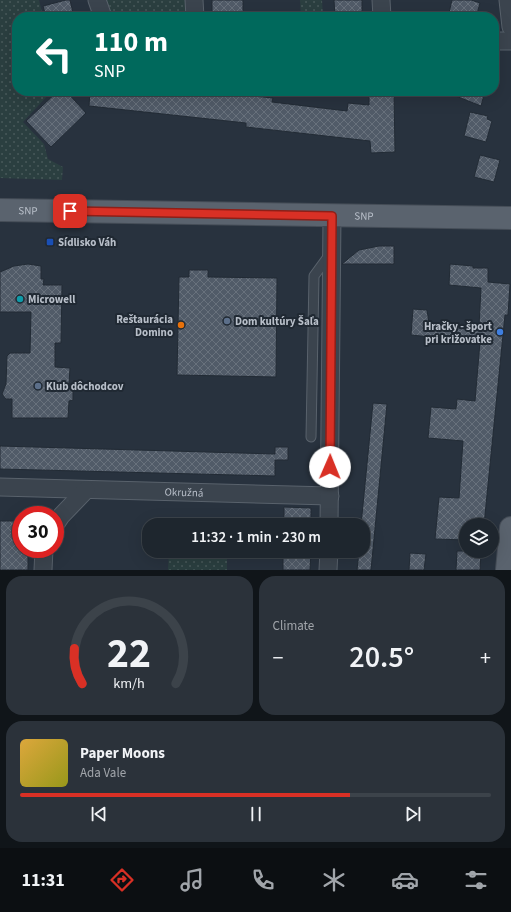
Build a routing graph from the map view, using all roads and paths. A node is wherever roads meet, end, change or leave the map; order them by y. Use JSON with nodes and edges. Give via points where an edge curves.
{"nodes":[{"id":1,"x":97,"y":0,"type":"edge"},
{"id":2,"x":194,"y":0,"type":"edge"},
{"id":3,"x":381,"y":0,"type":"edge"},
{"id":4,"x":508,"y":0,"type":"edge"},
{"id":5,"x":102,"y":12,"type":"edge"},
{"id":6,"x":195,"y":12,"type":"edge"},
{"id":7,"x":382,"y":12,"type":"edge"},
{"id":8,"x":511,"y":27,"type":"edge"},
{"id":9,"x":499,"y":41,"type":"edge"},
{"id":10,"x":511,"y":41,"type":"edge"},
{"id":11,"x":0,"y":210,"type":"edge"},
{"id":12,"x":332,"y":216,"type":"junction"},
{"id":13,"x":511,"y":218,"type":"edge"},
{"id":14,"x":332,"y":251,"type":"junction"},
{"id":15,"x":313,"y":343,"type":"junction"},
{"id":16,"x":331,"y":344,"type":"junction"},
{"id":17,"x":311,"y":437,"type":"dead end"},
{"id":18,"x":0,"y":487,"type":"edge"},
{"id":19,"x":86,"y":490,"type":"junction"},
{"id":20,"x":330,"y":496,"type":"junction"},
{"id":21,"x":64,"y":513,"type":"edge"},
{"id":22,"x":329,"y":518,"type":"edge"},
{"id":23,"x":511,"y":528,"type":"edge"},
{"id":24,"x":44,"y":558,"type":"edge"},
{"id":25,"x":329,"y":558,"type":"edge"},
{"id":26,"x":43,"y":570,"type":"edge"},
{"id":27,"x":328,"y":570,"type":"edge"},
{"id":28,"x":507,"y":570,"type":"edge"}],
"edges":[{"from":1,"to":5,"type":"street"},
{"from":2,"to":6,"type":"street"},
{"from":3,"to":7,"type":"street"},
{"from":4,"to":8,"type":"street"},
{"from":9,"to":10,"type":"street"},
{"from":11,"to":12,"type":"main road","name":"SNP"},
{"from":12,"to":13,"type":"main road","name":"SNP"},
{"from":12,"to":14,"type":"street"},
{"from":14,"to":15,"type":"lane","via":[[314,276]]},
{"from":14,"to":16,"type":"street"},
{"from":15,"to":16,"type":"lane"},
{"from":15,"to":17,"type":"lane"},
{"from":16,"to":20,"type":"street"},
{"from":18,"to":19,"type":"street","name":"Okružná"},
{"from":19,"to":20,"type":"street","name":"Okružná"},
{"from":19,"to":21,"type":"street"},
{"from":20,"to":22,"type":"street"},
{"from":23,"to":28,"type":"main road"},
{"from":24,"to":26,"type":"street"},
{"from":25,"to":27,"type":"street"}]}
